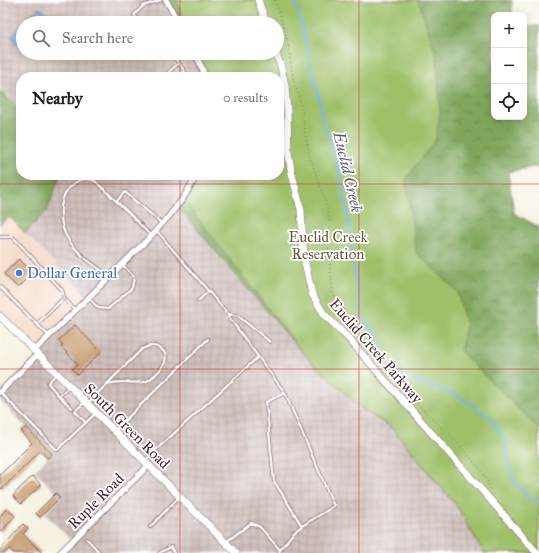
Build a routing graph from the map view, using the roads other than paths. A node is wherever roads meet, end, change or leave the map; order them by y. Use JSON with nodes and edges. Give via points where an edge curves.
{"nodes":[{"id":1,"x":161,"y":0,"type":"edge"},
{"id":2,"x":166,"y":0,"type":"edge"},
{"id":3,"x":258,"y":0,"type":"edge"},
{"id":4,"x":135,"y":16,"type":"edge"},
{"id":5,"x":175,"y":16,"type":"edge"},
{"id":6,"x":264,"y":16,"type":"edge"},
{"id":7,"x":176,"y":60,"type":"edge"},
{"id":8,"x":198,"y":60,"type":"edge"},
{"id":9,"x":278,"y":60,"type":"edge"},
{"id":10,"x":179,"y":63,"type":"junction"},
{"id":11,"x":169,"y":72,"type":"edge"},
{"id":12,"x":185,"y":72,"type":"edge"},
{"id":13,"x":203,"y":72,"type":"edge"},
{"id":14,"x":282,"y":72,"type":"edge"},
{"id":15,"x":284,"y":80,"type":"edge"},
{"id":16,"x":78,"y":180,"type":"edge"},
{"id":17,"x":92,"y":180,"type":"edge"},
{"id":18,"x":194,"y":180,"type":"edge"},
{"id":19,"x":117,"y":201,"type":"junction"},
{"id":20,"x":162,"y":224,"type":"junction"},
{"id":21,"x":156,"y":230,"type":"junction"},
{"id":22,"x":151,"y":236,"type":"junction"},
{"id":23,"x":0,"y":238,"type":"edge"},
{"id":24,"x":122,"y":264,"type":"junction"},
{"id":25,"x":110,"y":276,"type":"junction"},
{"id":26,"x":0,"y":287,"type":"edge"},
{"id":27,"x":209,"y":291,"type":"junction"},
{"id":28,"x":89,"y":297,"type":"junction"},
{"id":29,"x":64,"y":298,"type":"junction"},
{"id":30,"x":198,"y":301,"type":"dead end"},
{"id":31,"x":76,"y":310,"type":"junction"},
{"id":32,"x":228,"y":314,"type":"junction"},
{"id":33,"x":0,"y":316,"type":"edge"},
{"id":34,"x":37,"y":324,"type":"junction"},
{"id":35,"x":49,"y":336,"type":"junction"},
{"id":36,"x":208,"y":339,"type":"dead end"},
{"id":37,"x":270,"y":342,"type":"dead end"},
{"id":38,"x":36,"y":352,"type":"junction"},
{"id":39,"x":258,"y":357,"type":"junction"},
{"id":40,"x":57,"y":373,"type":"junction"},
{"id":41,"x":107,"y":384,"type":"junction"},
{"id":42,"x":70,"y":386,"type":"junction"},
{"id":43,"x":0,"y":392,"type":"edge"},
{"id":44,"x":285,"y":393,"type":"junction"},
{"id":45,"x":59,"y":396,"type":"junction"},
{"id":46,"x":86,"y":402,"type":"junction"},
{"id":47,"x":72,"y":408,"type":"dead end"},
{"id":48,"x":96,"y":413,"type":"junction"},
{"id":49,"x":86,"y":423,"type":"junction"},
{"id":50,"x":114,"y":431,"type":"junction"},
{"id":51,"x":146,"y":464,"type":"junction"},
{"id":52,"x":179,"y":497,"type":"junction"},
{"id":53,"x":302,"y":526,"type":"junction"},
{"id":54,"x":150,"y":527,"type":"dead end"},
{"id":55,"x":87,"y":539,"type":"dead end"},
{"id":56,"x":226,"y":543,"type":"junction"},
{"id":57,"x":233,"y":552,"type":"edge"},
{"id":58,"x":279,"y":552,"type":"edge"},
{"id":59,"x":60,"y":553,"type":"edge"},
{"id":60,"x":100,"y":553,"type":"edge"},
{"id":61,"x":159,"y":553,"type":"edge"},
{"id":62,"x":174,"y":553,"type":"edge"},
{"id":63,"x":537,"y":553,"type":"edge"}],
"edges":[{"from":1,"to":4,"type":"lane","via":[[143,6]]},
{"from":2,"to":5,"type":"street"},
{"from":3,"to":6,"type":"street"},
{"from":7,"to":10,"type":"lane"},
{"from":8,"to":13,"type":"street"},
{"from":9,"to":14,"type":"street","name":"Euclid Creek Parkway"},
{"from":10,"to":11,"type":"lane"},
{"from":10,"to":12,"type":"lane"},
{"from":15,"to":63,"type":"street","name":"Euclid Creek Parkway","via":[[290,170],[302,210],[304,258],[312,294],[324,314]]},
{"from":16,"to":25,"type":"lane","via":[[68,188],[63,198],[62,222],[67,238],[80,254]]},
{"from":17,"to":19,"type":"lane"},
{"from":18,"to":20,"type":"street"},
{"from":19,"to":20,"type":"lane","via":[[125,192]]},
{"from":19,"to":22,"type":"lane"},
{"from":20,"to":21,"type":"street"},
{"from":21,"to":22,"type":"street"},
{"from":21,"to":27,"type":"lane"},
{"from":22,"to":24,"type":"street"},
{"from":23,"to":29,"type":"lane","via":[[13,237],[62,290]]},
{"from":24,"to":25,"type":"street"},
{"from":24,"to":28,"type":"lane","via":[[134,277],[132,288],[108,309],[98,308]]},
{"from":25,"to":28,"type":"street"},
{"from":26,"to":34,"type":"lane"},
{"from":27,"to":30,"type":"lane"},
{"from":27,"to":32,"type":"lane"},
{"from":28,"to":31,"type":"street"},
{"from":29,"to":31,"type":"lane"},
{"from":29,"to":34,"type":"lane"},
{"from":31,"to":35,"type":"street"},
{"from":32,"to":37,"type":"lane","via":[[238,316]]},
{"from":32,"to":39,"type":"lane"},
{"from":33,"to":38,"type":"street","name":"South Green Road"},
{"from":34,"to":35,"type":"lane"},
{"from":35,"to":38,"type":"street"},
{"from":36,"to":50,"type":"lane"},
{"from":38,"to":40,"type":"street","name":"South Green Road"},
{"from":38,"to":43,"type":"street"},
{"from":39,"to":44,"type":"lane"},
{"from":39,"to":51,"type":"lane","via":[[158,448]]},
{"from":40,"to":42,"type":"street","name":"South Green Road"},
{"from":40,"to":45,"type":"lane","via":[[48,383]]},
{"from":41,"to":41,"type":"lane","via":[[146,346],[156,346],[163,351],[165,362],[152,378],[140,382]]},
{"from":41,"to":46,"type":"lane"},
{"from":42,"to":45,"type":"lane"},
{"from":42,"to":46,"type":"street","name":"South Green Road"},
{"from":43,"to":49,"type":"lane","via":[[56,450]]},
{"from":44,"to":53,"type":"lane","via":[[266,402],[274,480]]},
{"from":44,"to":53,"type":"lane","via":[[334,506]]},
{"from":45,"to":47,"type":"lane"},
{"from":46,"to":48,"type":"street","name":"South Green Road"},
{"from":46,"to":49,"type":"lane","via":[[75,411]]},
{"from":48,"to":49,"type":"lane"},
{"from":48,"to":50,"type":"street","name":"South Green Road"},
{"from":50,"to":51,"type":"street","name":"South Green Road"},
{"from":51,"to":52,"type":"street","name":"South Green Road"},
{"from":51,"to":59,"type":"street","name":"Ruple Road"},
{"from":52,"to":54,"type":"lane"},
{"from":52,"to":56,"type":"street","name":"South Green Road"},
{"from":53,"to":58,"type":"lane","via":[[294,532]]},
{"from":55,"to":60,"type":"lane"},
{"from":56,"to":57,"type":"street","name":"South Green Road"},
{"from":56,"to":58,"type":"lane","via":[[251,523],[260,527]]},
{"from":61,"to":62,"type":"lane","via":[[171,547]]}]}
